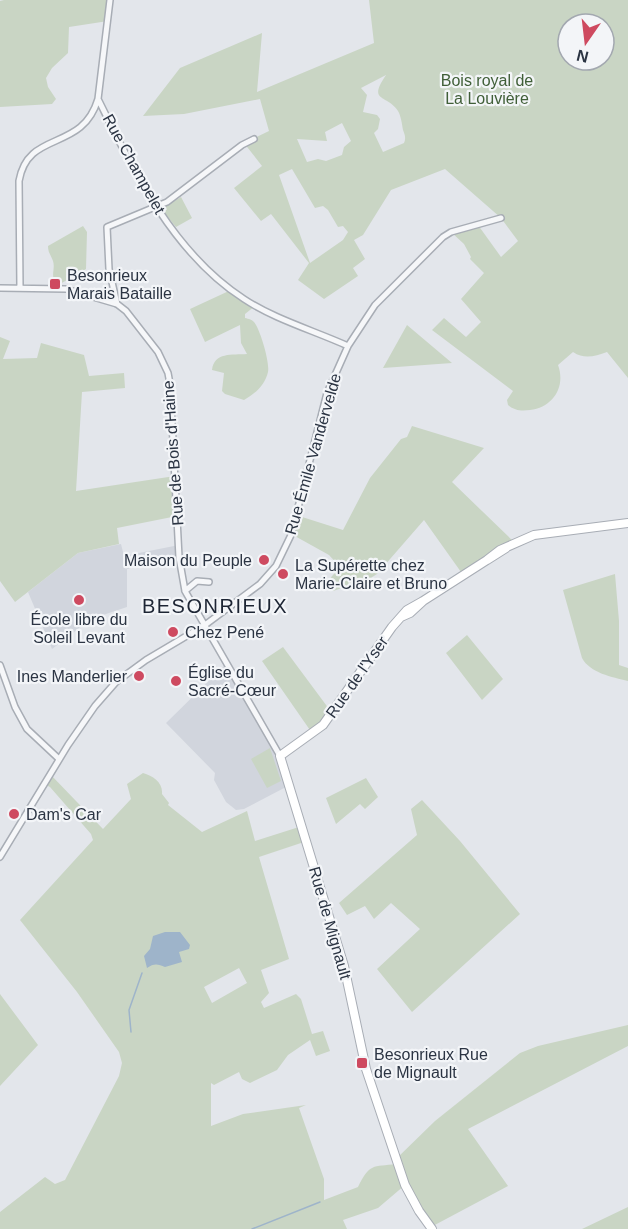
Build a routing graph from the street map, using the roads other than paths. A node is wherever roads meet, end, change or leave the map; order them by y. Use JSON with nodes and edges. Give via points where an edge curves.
{"nodes":[{"id":1,"x":110,"y":0,"type":"edge"},
{"id":2,"x":98,"y":99,"type":"junction"},
{"id":3,"x":254,"y":139,"type":"dead end"},
{"id":4,"x":156,"y":208,"type":"junction"},
{"id":5,"x":501,"y":218,"type":"dead end"},
{"id":6,"x":0,"y":288,"type":"edge"},
{"id":7,"x":20,"y":288,"type":"junction"},
{"id":8,"x":117,"y":304,"type":"junction"},
{"id":9,"x":348,"y":346,"type":"junction"},
{"id":10,"x":628,"y":523,"type":"edge"},
{"id":11,"x":208,"y":582,"type":"dead end"},
{"id":12,"x":185,"y":591,"type":"junction"},
{"id":13,"x":205,"y":625,"type":"junction"},
{"id":14,"x":0,"y":665,"type":"edge"},
{"id":15,"x":280,"y":756,"type":"junction"},
{"id":16,"x":59,"y":759,"type":"junction"},
{"id":17,"x":0,"y":856,"type":"edge"},
{"id":18,"x":432,"y":1229,"type":"edge"}],
"edges":[{"from":1,"to":2,"type":"street"},
{"from":2,"to":4,"type":"street","name":"Rue Champelet"},
{"from":2,"to":7,"type":"street","via":[[84,126],[37,150],[22,169]]},
{"from":3,"to":4,"type":"street"},
{"from":4,"to":8,"type":"street","via":[[112,223],[106,229]]},
{"from":4,"to":9,"type":"street","name":"Rue Champelet","via":[[200,264],[233,292],[253,305]]},
{"from":5,"to":9,"type":"street","name":"Rue Émile Vandervelde","via":[[441,239],[375,304]]},
{"from":6,"to":7,"type":"street"},
{"from":7,"to":8,"type":"street","via":[[66,289]]},
{"from":8,"to":12,"type":"street","name":"Rue de Bois d'Haine","via":[[158,352],[168,373],[179,557]]},
{"from":9,"to":13,"type":"street","name":"Rue Émile Vandervelde","via":[[327,393],[285,551],[260,584]]},
{"from":10,"to":15,"type":"street","name":"Rue de l'Yser","via":[[543,533],[492,555],[402,617],[323,725]]},
{"from":11,"to":12,"type":"street","via":[[197,581]]},
{"from":12,"to":13,"type":"street","name":"Rue de Bois d'Haine"},
{"from":13,"to":15,"type":"street","name":"Rue de Mignault"},
{"from":13,"to":16,"type":"street","name":"Rue Émile Vandervelde","via":[[116,682]]},
{"from":14,"to":16,"type":"street","via":[[27,729]]},
{"from":15,"to":18,"type":"street","name":"Rue de Mignault","via":[[344,966],[366,1069],[405,1185]]},
{"from":16,"to":17,"type":"street","name":"Rue Émile Vandervelde"}]}
